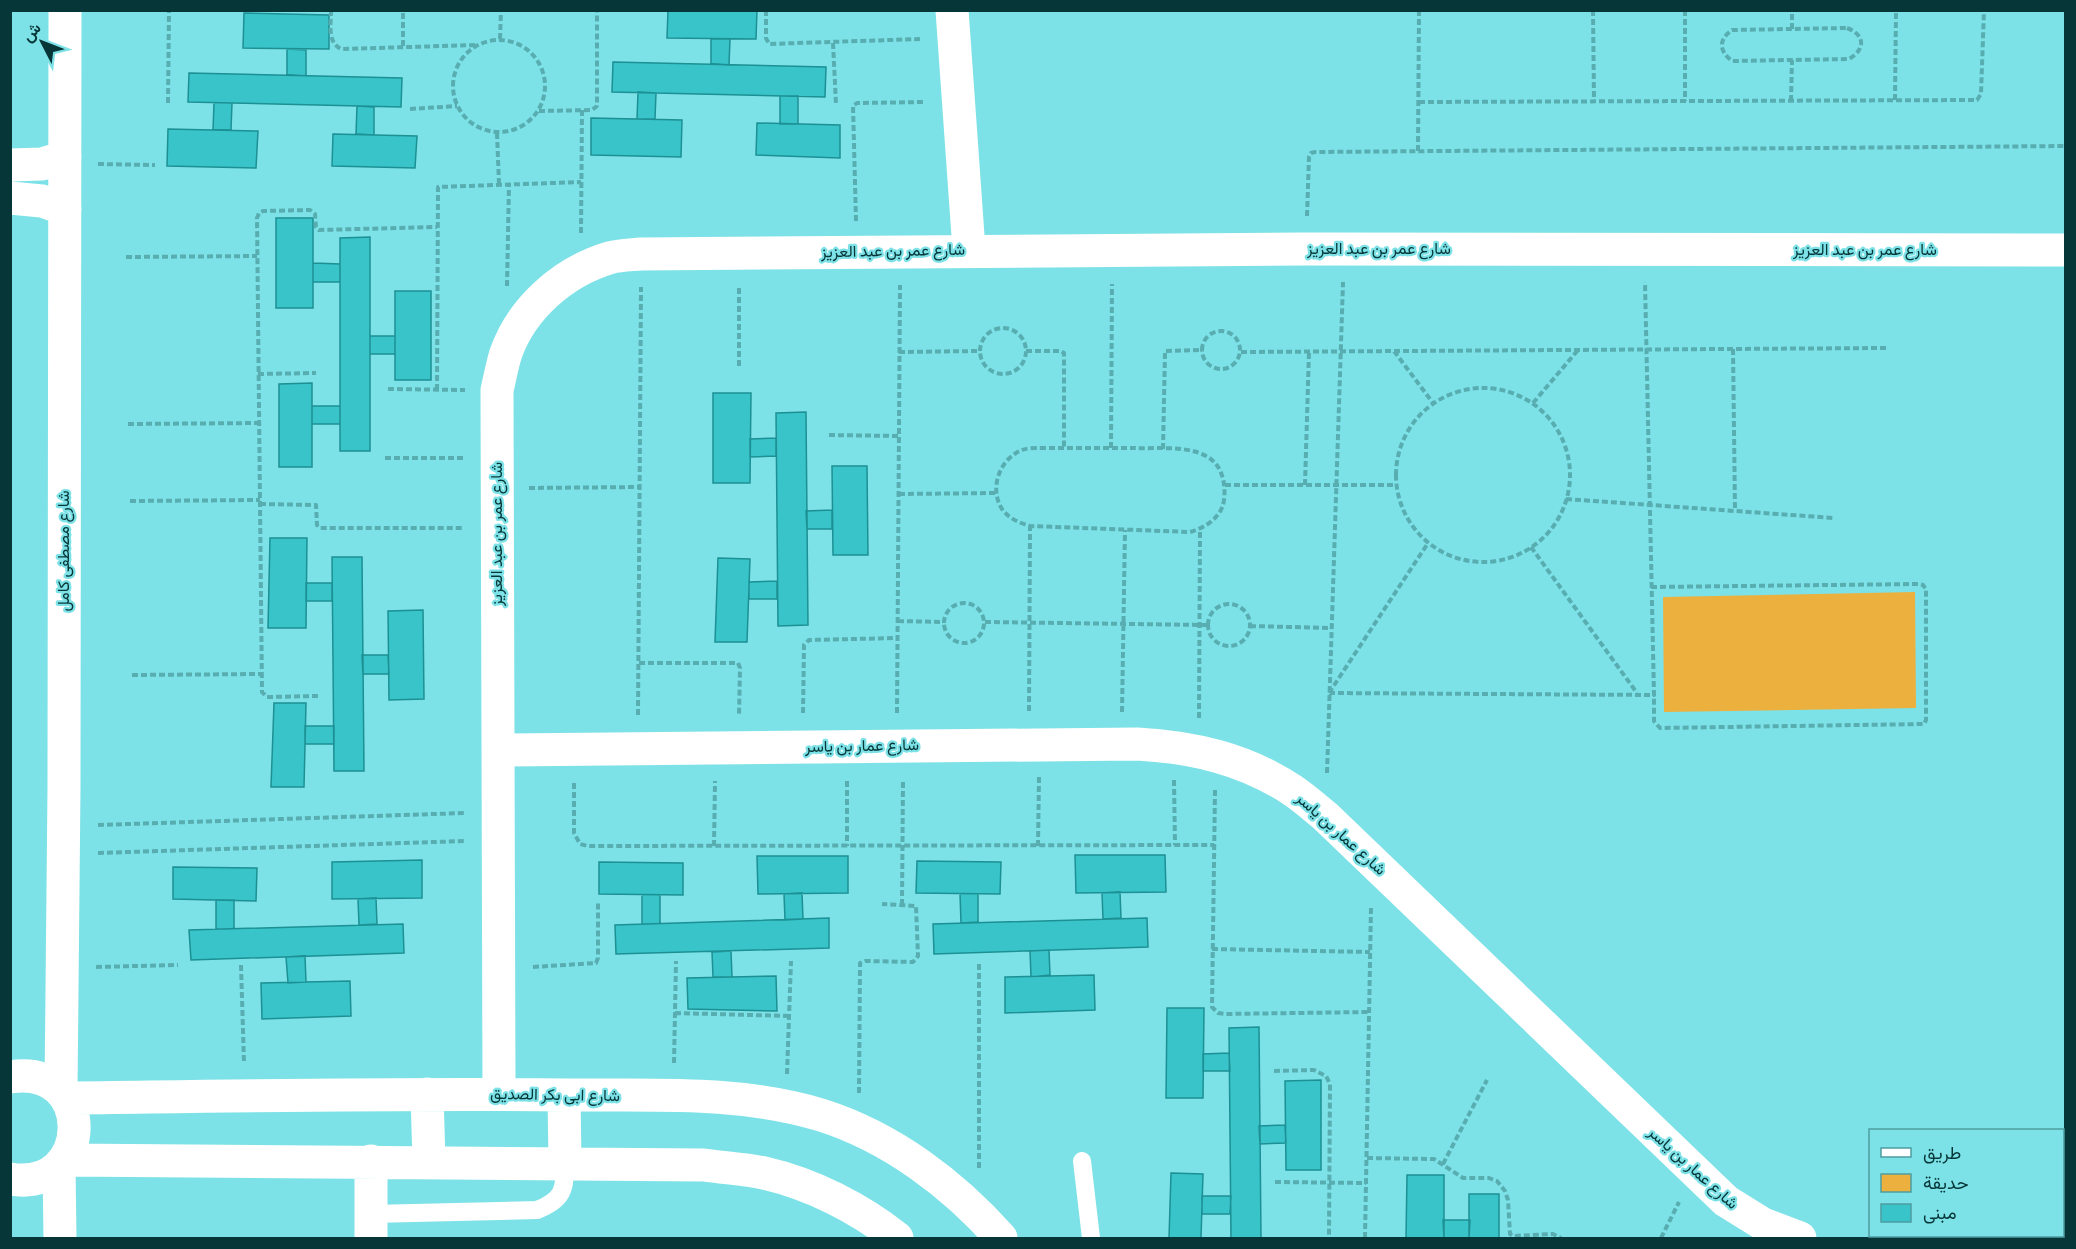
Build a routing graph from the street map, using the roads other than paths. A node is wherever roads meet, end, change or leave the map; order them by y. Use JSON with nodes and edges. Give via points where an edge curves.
{"nodes":[{"id":1,"x":65,"y":10,"type":"edge"},
{"id":2,"x":953,"y":24,"type":"edge"},
{"id":3,"x":65,"y":160,"type":"junction"},
{"id":4,"x":10,"y":165,"type":"edge"},
{"id":5,"x":10,"y":198,"type":"edge"},
{"id":6,"x":65,"y":209,"type":"junction"},
{"id":7,"x":969,"y":250,"type":"junction"},
{"id":8,"x":2066,"y":250,"type":"edge"},
{"id":9,"x":498,"y":750,"type":"junction"},
{"id":10,"x":10,"y":1077,"type":"edge"},
{"id":11,"x":427,"y":1094,"type":"junction"},
{"id":12,"x":499,"y":1094,"type":"junction"},
{"id":13,"x":64,"y":1095,"type":"junction"},
{"id":14,"x":564,"y":1095,"type":"junction"},
{"id":15,"x":371,"y":1161,"type":"junction"},
{"id":16,"x":1082,"y":1161,"type":"dead end"},
{"id":17,"x":429,"y":1162,"type":"junction"},
{"id":18,"x":62,"y":1163,"type":"junction"},
{"id":19,"x":565,"y":1163,"type":"junction"},
{"id":20,"x":10,"y":1179,"type":"edge"},
{"id":21,"x":371,"y":1226,"type":"edge"},
{"id":22,"x":60,"y":1239,"type":"edge"},
{"id":23,"x":897,"y":1239,"type":"edge"},
{"id":24,"x":1001,"y":1239,"type":"edge"},
{"id":25,"x":1090,"y":1239,"type":"edge"},
{"id":26,"x":1800,"y":1239,"type":"edge"}],
"edges":[{"from":1,"to":3,"type":"street","name":"شارع مصطفى كامل"},
{"from":2,"to":7,"type":"street"},
{"from":3,"to":4,"type":"street"},
{"from":3,"to":6,"type":"street","name":"شارع مصطفى كامل"},
{"from":5,"to":6,"type":"street","via":[[42,201]]},
{"from":6,"to":13,"type":"street","name":"شارع مصطفى كامل"},
{"from":7,"to":8,"type":"street","name":"شارع عمر بن عبد العزيز"},
{"from":7,"to":9,"type":"street","name":"شارع عمر بن عبد العزيز","via":[[641,254],[610,258],[580,270],[549,290],[523,319],[506,353],[497,390]]},
{"from":9,"to":12,"type":"street","name":"شارع عمر بن عبد العزيز"},
{"from":9,"to":26,"type":"street","name":"شارع عمار بن ياسر","via":[[1122,744],[1196,751],[1255,770],[1292,790],[1325,816],[1726,1201],[1763,1224]]},
{"from":10,"to":13,"type":"street","via":[[44,1079]]},
{"from":11,"to":12,"type":"street","name":"شارع ابى بكر الصديق"},
{"from":11,"to":13,"type":"street","name":"شارع ابى بكر الصديق"},
{"from":11,"to":17,"type":"street"},
{"from":12,"to":14,"type":"street","name":"شارع ابى بكر الصديق"},
{"from":13,"to":18,"type":"street","name":"شارع مصطفى كامل","via":[[74,1113],[76,1130],[73,1146]]},
{"from":14,"to":19,"type":"street"},
{"from":14,"to":24,"type":"street","name":"شارع ابى بكر الصديق","via":[[738,1097],[823,1116],[858,1130],[923,1166],[979,1214]]},
{"from":15,"to":17,"type":"street"},
{"from":15,"to":18,"type":"street"},
{"from":15,"to":21,"type":"street"},
{"from":16,"to":25,"type":"lane"},
{"from":17,"to":19,"type":"street"},
{"from":18,"to":20,"type":"street","via":[[42,1178]]},
{"from":18,"to":22,"type":"street"},
{"from":19,"to":21,"type":"lane","via":[[561,1194],[537,1210]]},
{"from":19,"to":23,"type":"street","via":[[704,1165],[765,1173],[823,1193],[877,1222]]}]}
